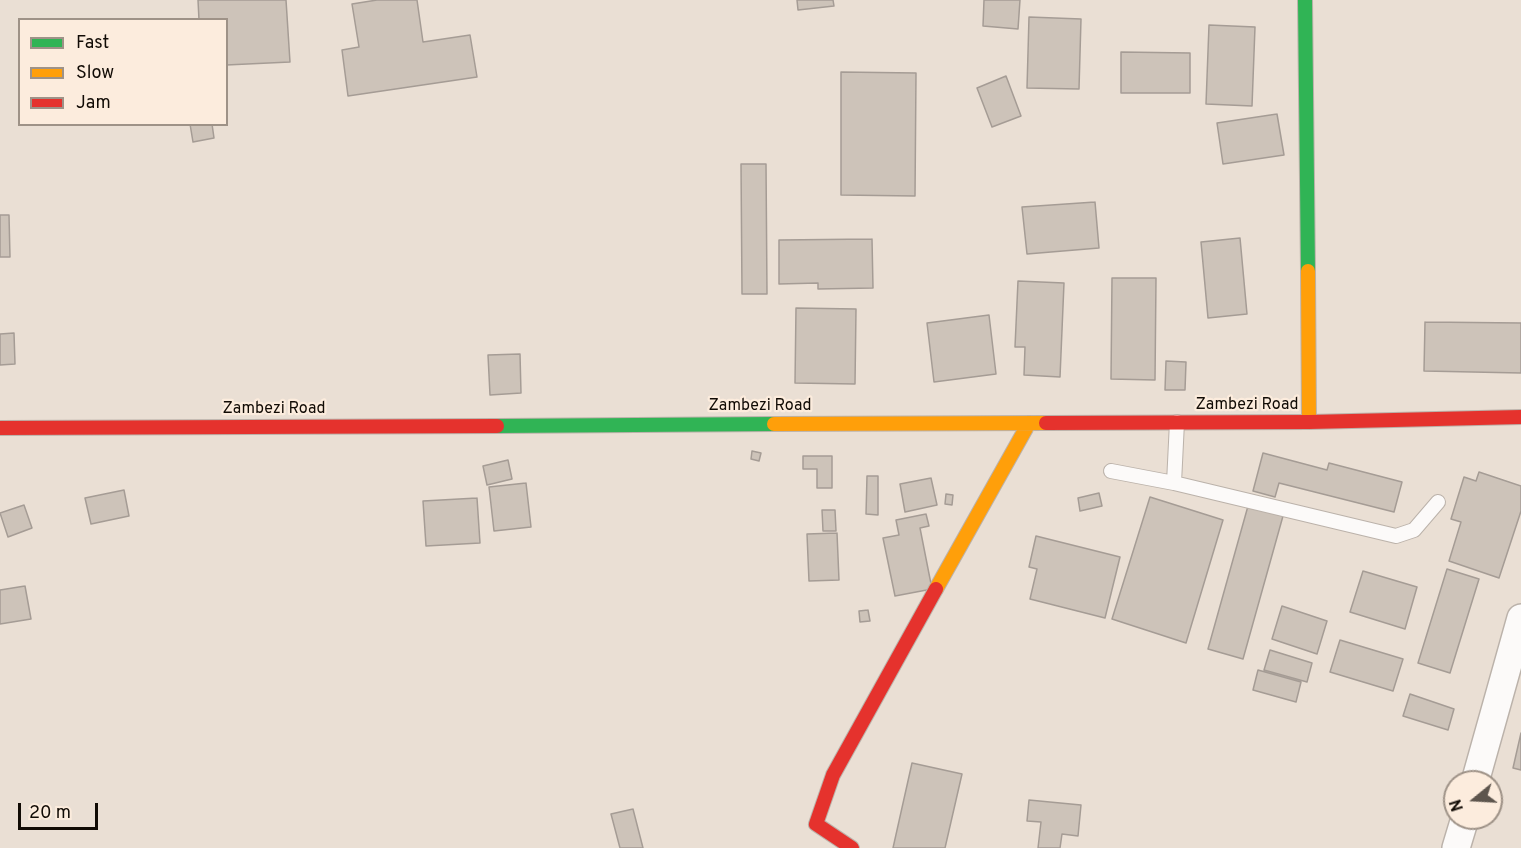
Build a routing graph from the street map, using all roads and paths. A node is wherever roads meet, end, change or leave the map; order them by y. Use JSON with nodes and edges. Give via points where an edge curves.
{"nodes":[{"id":1,"x":1305,"y":0,"type":"edge"},
{"id":2,"x":1521,"y":417,"type":"edge"},
{"id":3,"x":1177,"y":422,"type":"junction"},
{"id":4,"x":1309,"y":422,"type":"junction"},
{"id":5,"x":1029,"y":423,"type":"junction"},
{"id":6,"x":0,"y":428,"type":"edge"},
{"id":7,"x":1111,"y":471,"type":"dead end"},
{"id":8,"x":1174,"y":483,"type":"junction"},
{"id":9,"x":1438,"y":502,"type":"dead end"},
{"id":10,"x":1521,"y":618,"type":"edge"},
{"id":11,"x":1478,"y":770,"type":"edge"},
{"id":12,"x":1461,"y":830,"type":"edge"},
{"id":13,"x":852,"y":848,"type":"edge"},
{"id":14,"x":1456,"y":848,"type":"edge"}],
"edges":[{"from":1,"to":4,"type":"main road"},
{"from":2,"to":4,"type":"main road","name":"Zambezi Road"},
{"from":3,"to":4,"type":"main road","name":"Zambezi Road"},
{"from":3,"to":5,"type":"main road","name":"Zambezi Road"},
{"from":3,"to":8,"type":"lane"},
{"from":5,"to":6,"type":"main road","name":"Zambezi Road"},
{"from":5,"to":13,"type":"main road","via":[[833,775],[816,824]]},
{"from":7,"to":8,"type":"lane"},
{"from":8,"to":9,"type":"lane","via":[[1396,536],[1414,530]]},
{"from":10,"to":11,"type":"street"},
{"from":12,"to":14,"type":"street"}]}
